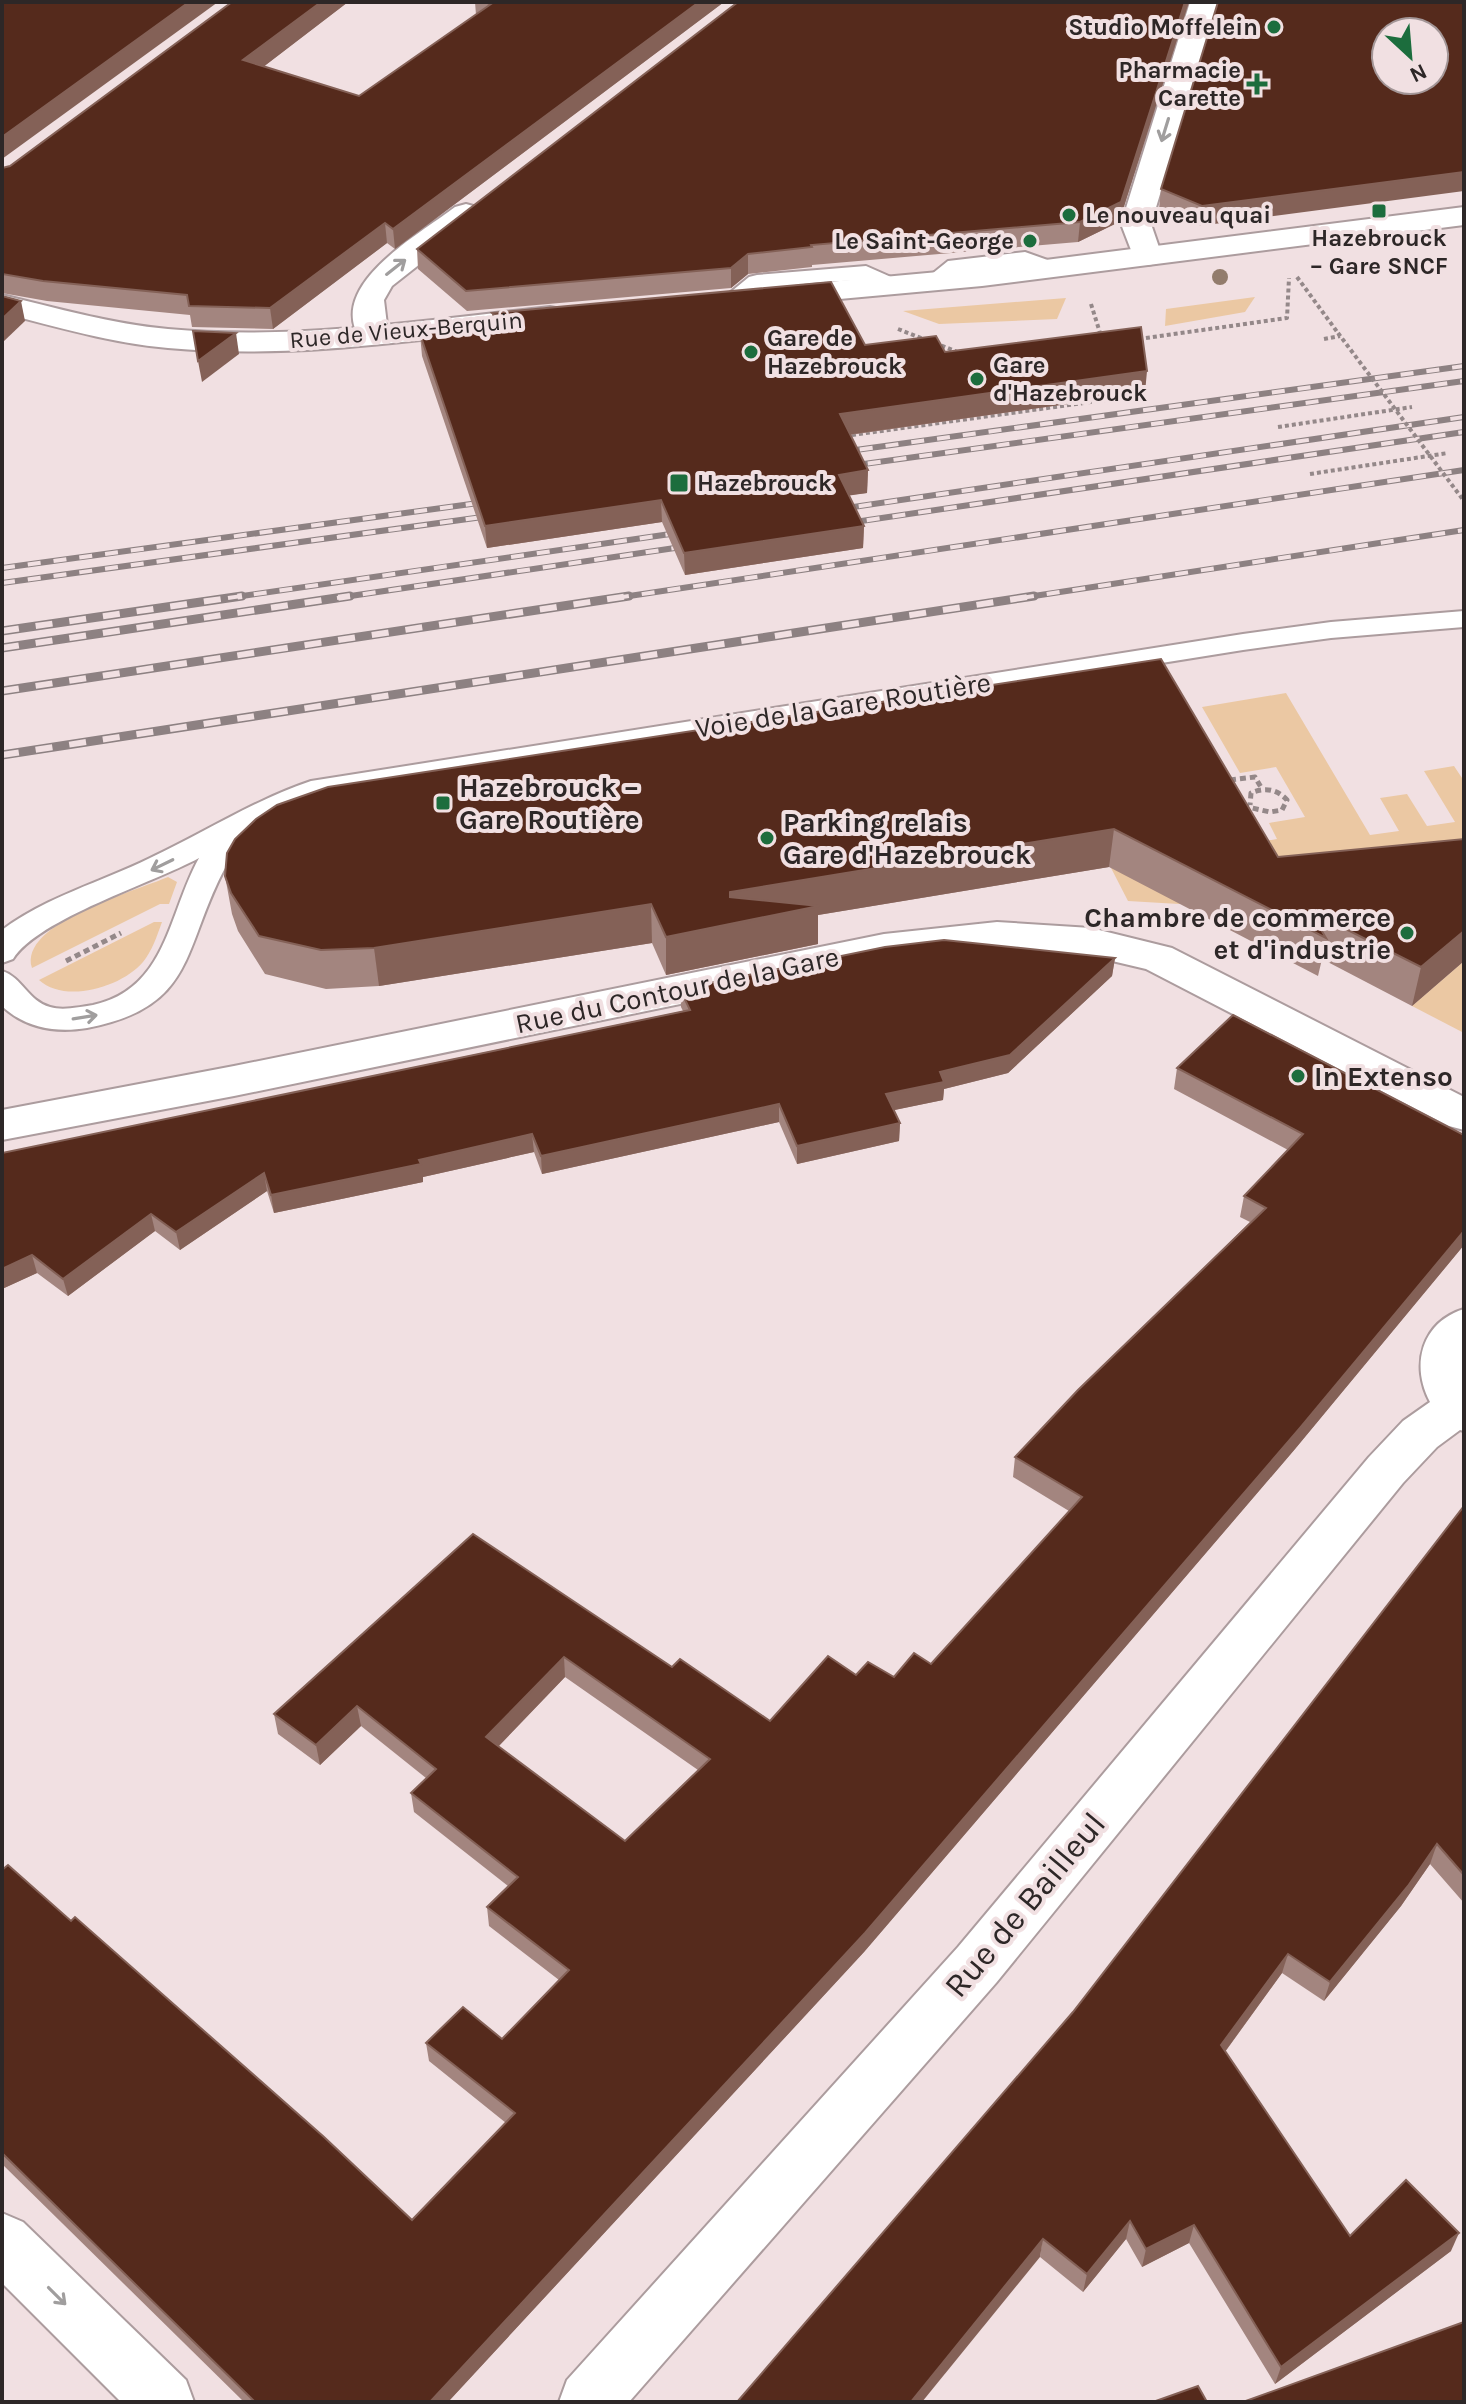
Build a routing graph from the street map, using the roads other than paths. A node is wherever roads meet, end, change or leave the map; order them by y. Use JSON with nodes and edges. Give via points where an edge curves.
{"nodes":[{"id":1,"x":1204,"y":2,"type":"edge"},
{"id":2,"x":492,"y":193,"type":"edge"},
{"id":3,"x":1464,"y":216,"type":"edge"},
{"id":4,"x":1147,"y":256,"type":"junction"},
{"id":5,"x":721,"y":300,"type":"edge"},
{"id":6,"x":2,"y":304,"type":"edge"},
{"id":7,"x":573,"y":314,"type":"edge"},
{"id":8,"x":372,"y":333,"type":"junction"},
{"id":9,"x":1464,"y":619,"type":"edge"},
{"id":10,"x":231,"y":829,"type":"junction"},
{"id":11,"x":2,"y":952,"type":"edge"},
{"id":12,"x":3,"y":984,"type":"edge"},
{"id":13,"x":1464,"y":1115,"type":"edge"},
{"id":14,"x":2,"y":1125,"type":"edge"},
{"id":15,"x":1464,"y":1326,"type":"edge"},
{"id":16,"x":1461,"y":1410,"type":"edge"},
{"id":17,"x":2,"y":2242,"type":"edge"},
{"id":18,"x":164,"y":2402,"type":"edge"},
{"id":19,"x":589,"y":2402,"type":"edge"}],
"edges":[{"from":1,"to":4,"type":"street","one_way":true,"via":[[1136,224]]},
{"from":8,"to":2,"type":"street","one_way":true,"via":[[368,300],[380,280]]},
{"from":3,"to":4,"type":"street"},
{"from":4,"to":5,"type":"street"},
{"from":6,"to":8,"type":"street","name":"Rue de Vieux-Berquin","via":[[189,341],[270,342]]},
{"from":7,"to":8,"type":"street","name":"Rue de Vieux-Berquin"},
{"from":9,"to":10,"type":"lane","name":"Voie de la Gare Routière","via":[[1255,640],[370,779],[305,793]]},
{"from":10,"to":11,"type":"lane","name":"Voie de la Gare Routière","one_way":true,"via":[[38,919]]},
{"from":12,"to":10,"type":"lane","one_way":true,"via":[[13,1000],[40,1016],[60,1020],[105,1013],[136,999],[159,981],[174,957],[189,911]]},
{"from":13,"to":14,"type":"street","name":"Rue du Contour de la Gare","via":[[1158,958],[1091,942],[997,935],[884,948]]},
{"from":15,"to":16,"type":"street","via":[[1449,1339],[1440,1363],[1442,1380]]},
{"from":16,"to":19,"type":"street","name":"Rue de Bailleul","via":[[1420,1434],[1395,1459],[977,1965]]},
{"from":17,"to":18,"type":"street","one_way":true}]}
